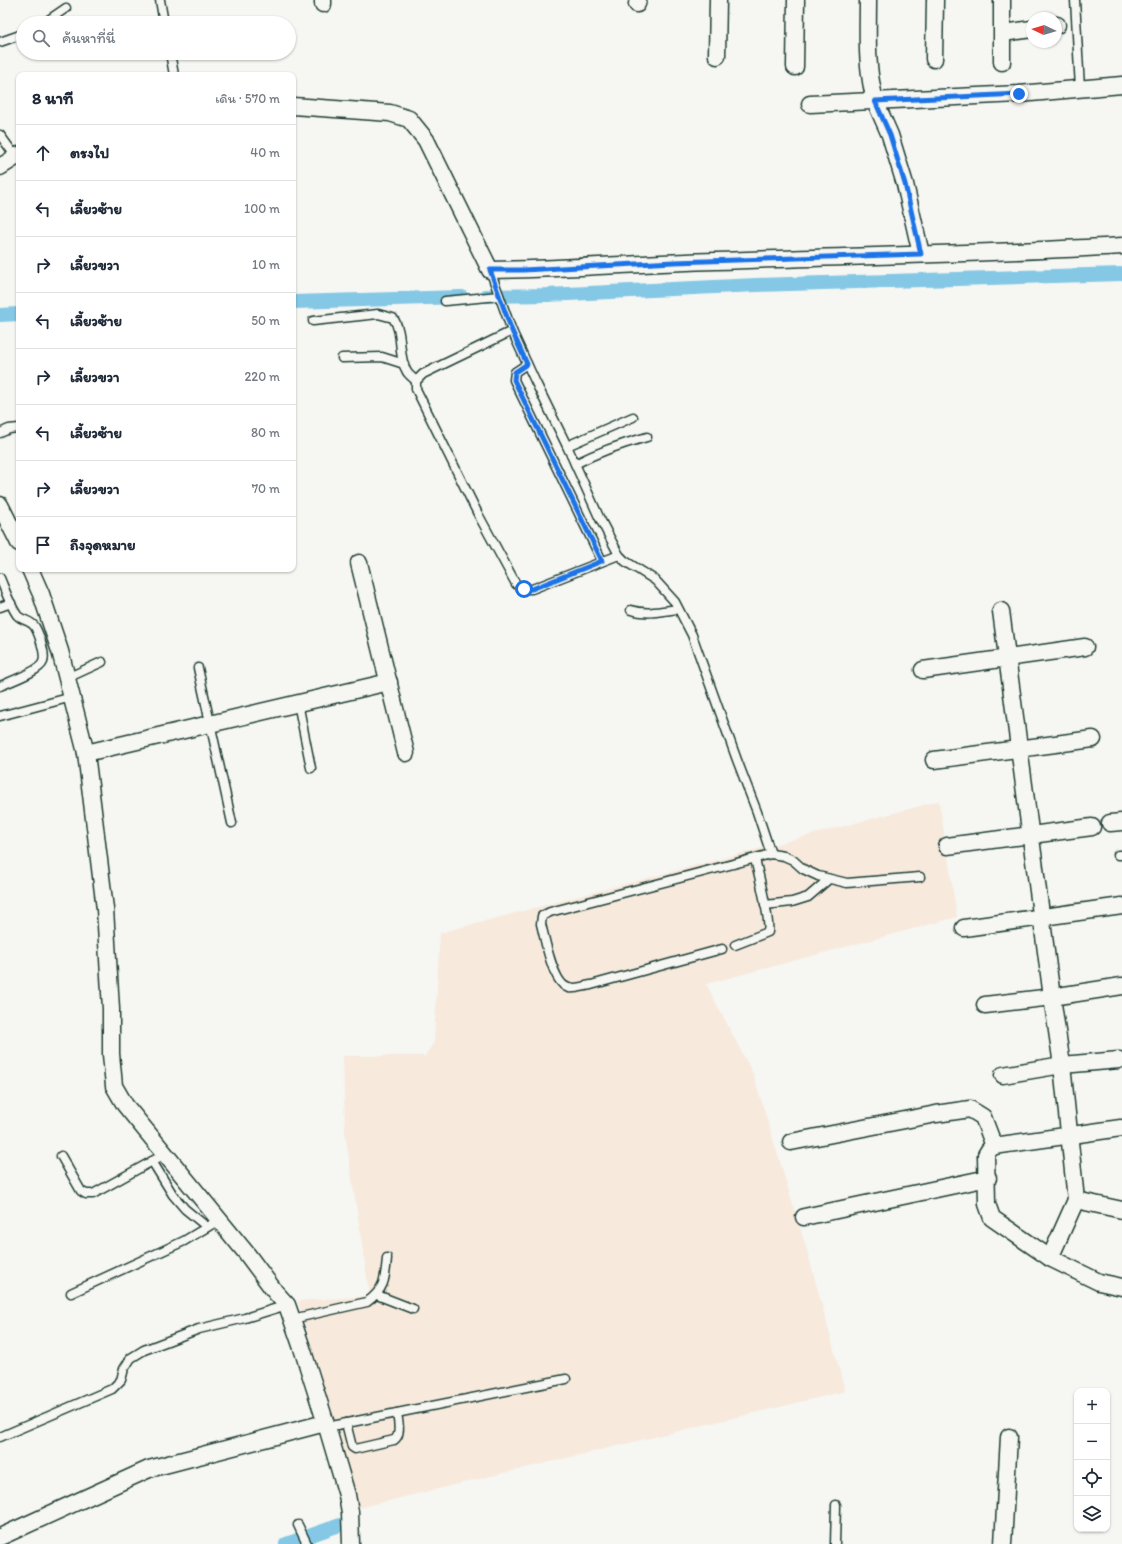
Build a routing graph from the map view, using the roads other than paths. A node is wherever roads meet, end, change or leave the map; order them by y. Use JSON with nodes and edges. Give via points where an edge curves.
{"nodes":[{"id":1,"x":160,"y":0,"type":"edge"},
{"id":2,"x":718,"y":0,"type":"edge"},
{"id":3,"x":796,"y":0,"type":"edge"},
{"id":4,"x":868,"y":0,"type":"edge"},
{"id":5,"x":935,"y":0,"type":"edge"},
{"id":6,"x":1002,"y":0,"type":"edge"},
{"id":7,"x":1075,"y":0,"type":"edge"},
{"id":8,"x":66,"y":8,"type":"dead end"},
{"id":9,"x":54,"y":16,"type":"edge"},
{"id":10,"x":163,"y":16,"type":"edge"},
{"id":11,"x":1026,"y":30,"type":"edge"},
{"id":12,"x":1003,"y":33,"type":"junction"},
{"id":13,"x":16,"y":36,"type":"edge"},
{"id":14,"x":0,"y":42,"type":"edge"},
{"id":15,"x":717,"y":56,"type":"dead end"},
{"id":16,"x":934,"y":59,"type":"dead end"},
{"id":17,"x":171,"y":60,"type":"edge"},
{"id":18,"x":1002,"y":62,"type":"dead end"},
{"id":19,"x":795,"y":67,"type":"dead end"},
{"id":20,"x":173,"y":72,"type":"edge"},
{"id":21,"x":1122,"y":85,"type":"edge"},
{"id":22,"x":1080,"y":88,"type":"junction"},
{"id":23,"x":874,"y":97,"type":"junction"},
{"id":24,"x":810,"y":104,"type":"dead end"},
{"id":25,"x":296,"y":106,"type":"edge"},
{"id":26,"x":0,"y":135,"type":"edge"},
{"id":27,"x":16,"y":155,"type":"edge"},
{"id":28,"x":16,"y":157,"type":"edge"},
{"id":29,"x":0,"y":167,"type":"edge"},
{"id":30,"x":1122,"y":246,"type":"edge"},
{"id":31,"x":921,"y":254,"type":"junction"},
{"id":32,"x":492,"y":274,"type":"junction"},
{"id":33,"x":498,"y":292,"type":"junction"},
{"id":34,"x":445,"y":301,"type":"dead end"},
{"id":35,"x":312,"y":321,"type":"dead end"},
{"id":36,"x":512,"y":331,"type":"junction"},
{"id":37,"x":342,"y":358,"type":"dead end"},
{"id":38,"x":404,"y":364,"type":"junction"},
{"id":39,"x":527,"y":364,"type":"junction"},
{"id":40,"x":416,"y":381,"type":"junction"},
{"id":41,"x":632,"y":417,"type":"dead end"},
{"id":42,"x":16,"y":428,"type":"edge"},
{"id":43,"x":0,"y":433,"type":"edge"},
{"id":44,"x":647,"y":437,"type":"dead end"},
{"id":45,"x":567,"y":446,"type":"junction"},
{"id":46,"x":575,"y":464,"type":"junction"},
{"id":47,"x":0,"y":506,"type":"edge"},
{"id":48,"x":5,"y":527,"type":"edge"},
{"id":49,"x":16,"y":540,"type":"edge"},
{"id":50,"x":619,"y":555,"type":"junction"},
{"id":51,"x":602,"y":561,"type":"junction"},
{"id":52,"x":359,"y":563,"type":"dead end"},
{"id":53,"x":31,"y":572,"type":"edge"},
{"id":54,"x":0,"y":578,"type":"edge"},
{"id":55,"x":11,"y":603,"type":"junction"},
{"id":56,"x":0,"y":607,"type":"edge"},
{"id":57,"x":678,"y":609,"type":"junction"},
{"id":58,"x":631,"y":610,"type":"dead end"},
{"id":59,"x":1001,"y":611,"type":"dead end"},
{"id":60,"x":1086,"y":648,"type":"dead end"},
{"id":61,"x":1007,"y":659,"type":"junction"},
{"id":62,"x":102,"y":662,"type":"dead end"},
{"id":63,"x":198,"y":668,"type":"dead end"},
{"id":64,"x":923,"y":670,"type":"dead end"},
{"id":65,"x":67,"y":678,"type":"junction"},
{"id":66,"x":389,"y":682,"type":"junction"},
{"id":67,"x":0,"y":686,"type":"edge"},
{"id":68,"x":72,"y":697,"type":"junction"},
{"id":69,"x":298,"y":703,"type":"junction"},
{"id":70,"x":0,"y":716,"type":"edge"},
{"id":71,"x":210,"y":724,"type":"junction"},
{"id":72,"x":1093,"y":740,"type":"dead end"},
{"id":73,"x":1019,"y":749,"type":"junction"},
{"id":74,"x":406,"y":753,"type":"dead end"},
{"id":75,"x":86,"y":754,"type":"junction"},
{"id":76,"x":934,"y":760,"type":"dead end"},
{"id":77,"x":311,"y":768,"type":"dead end"},
{"id":78,"x":232,"y":823,"type":"dead end"},
{"id":79,"x":1092,"y":827,"type":"dead end"},
{"id":80,"x":1030,"y":835,"type":"junction"},
{"id":81,"x":947,"y":846,"type":"dead end"},
{"id":82,"x":771,"y":854,"type":"junction"},
{"id":83,"x":755,"y":859,"type":"junction"},
{"id":84,"x":920,"y":877,"type":"dead end"},
{"id":85,"x":829,"y":879,"type":"junction"},
{"id":86,"x":765,"y":905,"type":"junction"},
{"id":87,"x":1122,"y":906,"type":"edge"},
{"id":88,"x":1041,"y":917,"type":"junction"},
{"id":89,"x":964,"y":928,"type":"dead end"},
{"id":90,"x":735,"y":945,"type":"dead end"},
{"id":91,"x":722,"y":949,"type":"dead end"},
{"id":92,"x":1122,"y":986,"type":"edge"},
{"id":93,"x":1052,"y":997,"type":"junction"},
{"id":94,"x":985,"y":1004,"type":"dead end"},
{"id":95,"x":1119,"y":1060,"type":"dead end"},
{"id":96,"x":1062,"y":1065,"type":"junction"},
{"id":97,"x":1003,"y":1075,"type":"dead end"},
{"id":98,"x":1122,"y":1128,"type":"edge"},
{"id":99,"x":1069,"y":1136,"type":"junction"},
{"id":100,"x":790,"y":1142,"type":"dead end"},
{"id":101,"x":994,"y":1146,"type":"junction"},
{"id":102,"x":61,"y":1156,"type":"dead end"},
{"id":103,"x":158,"y":1158,"type":"junction"},
{"id":104,"x":988,"y":1178,"type":"junction"},
{"id":105,"x":1076,"y":1200,"type":"junction"},
{"id":106,"x":1122,"y":1210,"type":"edge"},
{"id":107,"x":804,"y":1217,"type":"dead end"},
{"id":108,"x":213,"y":1224,"type":"junction"},
{"id":109,"x":387,"y":1258,"type":"dead end"},
{"id":110,"x":1050,"y":1258,"type":"junction"},
{"id":111,"x":1122,"y":1287,"type":"edge"},
{"id":112,"x":71,"y":1293,"type":"dead end"},
{"id":113,"x":377,"y":1295,"type":"junction"},
{"id":114,"x":413,"y":1309,"type":"dead end"},
{"id":115,"x":290,"y":1312,"type":"junction"},
{"id":116,"x":566,"y":1379,"type":"dead end"},
{"id":117,"x":397,"y":1412,"type":"junction"},
{"id":118,"x":346,"y":1423,"type":"junction"},
{"id":119,"x":326,"y":1425,"type":"junction"},
{"id":120,"x":0,"y":1438,"type":"edge"},
{"id":121,"x":1009,"y":1438,"type":"dead end"},
{"id":122,"x":836,"y":1505,"type":"dead end"},
{"id":123,"x":298,"y":1525,"type":"dead end"},
{"id":124,"x":0,"y":1537,"type":"edge"},
{"id":125,"x":307,"y":1544,"type":"edge"},
{"id":126,"x":351,"y":1544,"type":"edge"},
{"id":127,"x":835,"y":1544,"type":"edge"},
{"id":128,"x":1003,"y":1544,"type":"edge"}],
"edges":[{"from":1,"to":10,"type":"lane"},
{"from":2,"to":15,"type":"street"},
{"from":3,"to":19,"type":"street"},
{"from":4,"to":23,"type":"street","via":[[867,56]]},
{"from":5,"to":16,"type":"street"},
{"from":6,"to":12,"type":"street"},
{"from":7,"to":22,"type":"lane"},
{"from":8,"to":9,"type":"lane"},
{"from":11,"to":12,"type":"street"},
{"from":12,"to":18,"type":"street"},
{"from":13,"to":14,"type":"lane"},
{"from":17,"to":20,"type":"lane"},
{"from":21,"to":22,"type":"street"},
{"from":22,"to":23,"type":"street","via":[[1019,94]]},
{"from":23,"to":24,"type":"street"},
{"from":23,"to":31,"type":"street","via":[[890,135],[905,184]]},
{"from":25,"to":32,"type":"street","via":[[390,113],[409,119],[426,140]]},
{"from":26,"to":27,"type":"lane"},
{"from":28,"to":29,"type":"street"},
{"from":30,"to":31,"type":"street","via":[[1025,252]]},
{"from":31,"to":32,"type":"street","via":[[674,262]]},
{"from":32,"to":33,"type":"lane"},
{"from":33,"to":34,"type":"lane"},
{"from":33,"to":36,"type":"lane"},
{"from":35,"to":38,"type":"lane","via":[[378,314],[393,318],[397,324]]},
{"from":36,"to":39,"type":"lane"},
{"from":36,"to":40,"type":"lane","via":[[423,374]]},
{"from":37,"to":38,"type":"lane","via":[[382,357]]},
{"from":38,"to":40,"type":"lane","via":[[407,372]]},
{"from":39,"to":45,"type":"lane"},
{"from":39,"to":51,"type":"lane","via":[[515,372],[514,380]]},
{"from":40,"to":51,"type":"lane","via":[[416,389],[516,584],[524,589],[532,589]]},
{"from":41,"to":45,"type":"lane"},
{"from":42,"to":43,"type":"lane"},
{"from":44,"to":46,"type":"lane","via":[[598,452]]},
{"from":45,"to":46,"type":"lane"},
{"from":46,"to":50,"type":"lane","via":[[598,517]]},
{"from":47,"to":48,"type":"street"},
{"from":48,"to":49,"type":"street"},
{"from":50,"to":51,"type":"lane"},
{"from":50,"to":57,"type":"lane","via":[[655,580]]},
{"from":52,"to":66,"type":"street"},
{"from":53,"to":65,"type":"street","via":[[52,623]]},
{"from":54,"to":55,"type":"lane"},
{"from":55,"to":56,"type":"lane"},
{"from":55,"to":67,"type":"lane","via":[[18,616],[31,622],[35,627],[44,650],[44,661],[34,670]]},
{"from":57,"to":58,"type":"lane","via":[[652,613]]},
{"from":57,"to":82,"type":"lane","via":[[692,635]]},
{"from":59,"to":61,"type":"street"},
{"from":60,"to":61,"type":"street"},
{"from":61,"to":64,"type":"street"},
{"from":61,"to":73,"type":"street"},
{"from":62,"to":65,"type":"lane"},
{"from":63,"to":71,"type":"lane"},
{"from":65,"to":68,"type":"street"},
{"from":66,"to":69,"type":"street"},
{"from":66,"to":74,"type":"street"},
{"from":68,"to":70,"type":"lane"},
{"from":68,"to":75,"type":"street"},
{"from":69,"to":71,"type":"street"},
{"from":69,"to":77,"type":"lane"},
{"from":71,"to":75,"type":"street"},
{"from":71,"to":78,"type":"lane"},
{"from":72,"to":73,"type":"street"},
{"from":73,"to":76,"type":"street"},
{"from":73,"to":80,"type":"street"},
{"from":75,"to":103,"type":"street","via":[[105,909],[114,1086]]},
{"from":79,"to":80,"type":"street"},
{"from":80,"to":81,"type":"street"},
{"from":80,"to":88,"type":"street"},
{"from":82,"to":83,"type":"lane"},
{"from":82,"to":85,"type":"lane","via":[[784,856],[804,869]]},
{"from":83,"to":86,"type":"lane"},
{"from":83,"to":91,"type":"lane","via":[[542,916],[541,924],[556,976],[569,988],[591,985]]},
{"from":84,"to":85,"type":"lane","via":[[847,883]]},
{"from":85,"to":86,"type":"lane","via":[[808,896],[792,902]]},
{"from":86,"to":90,"type":"lane","via":[[768,932]]},
{"from":87,"to":88,"type":"street"},
{"from":88,"to":89,"type":"street"},
{"from":88,"to":93,"type":"street"},
{"from":92,"to":93,"type":"street"},
{"from":93,"to":94,"type":"street"},
{"from":93,"to":96,"type":"street"},
{"from":95,"to":96,"type":"street"},
{"from":96,"to":97,"type":"street"},
{"from":96,"to":99,"type":"street"},
{"from":98,"to":99,"type":"street"},
{"from":99,"to":101,"type":"street"},
{"from":99,"to":105,"type":"street"},
{"from":100,"to":101,"type":"street","via":[[970,1109],[983,1117]]},
{"from":101,"to":104,"type":"street","via":[[986,1155]]},
{"from":102,"to":103,"type":"lane","via":[[81,1191],[86,1194],[93,1194]]},
{"from":103,"to":108,"type":"street"},
{"from":104,"to":107,"type":"street"},
{"from":104,"to":110,"type":"street","via":[[988,1204],[992,1218]]},
{"from":105,"to":106,"type":"street"},
{"from":105,"to":110,"type":"street"},
{"from":108,"to":112,"type":"lane","via":[[184,1241]]},
{"from":108,"to":115,"type":"street"},
{"from":109,"to":113,"type":"lane","via":[[386,1279]]},
{"from":110,"to":111,"type":"street","via":[[1099,1282]]},
{"from":113,"to":114,"type":"lane"},
{"from":113,"to":115,"type":"lane","via":[[367,1302]]},
{"from":115,"to":119,"type":"street"},
{"from":115,"to":120,"type":"lane","via":[[245,1318],[198,1329],[144,1350],[131,1358],[124,1368],[121,1380],[112,1389]]},
{"from":116,"to":117,"type":"lane"},
{"from":117,"to":118,"type":"lane"},
{"from":117,"to":118,"type":"lane","via":[[397,1438],[362,1448],[352,1447]]},
{"from":118,"to":119,"type":"lane"},
{"from":119,"to":124,"type":"street","via":[[149,1469]]},
{"from":119,"to":126,"type":"street","via":[[347,1495]]},
{"from":121,"to":128,"type":"street"},
{"from":122,"to":127,"type":"lane"},
{"from":123,"to":125,"type":"lane"}]}
